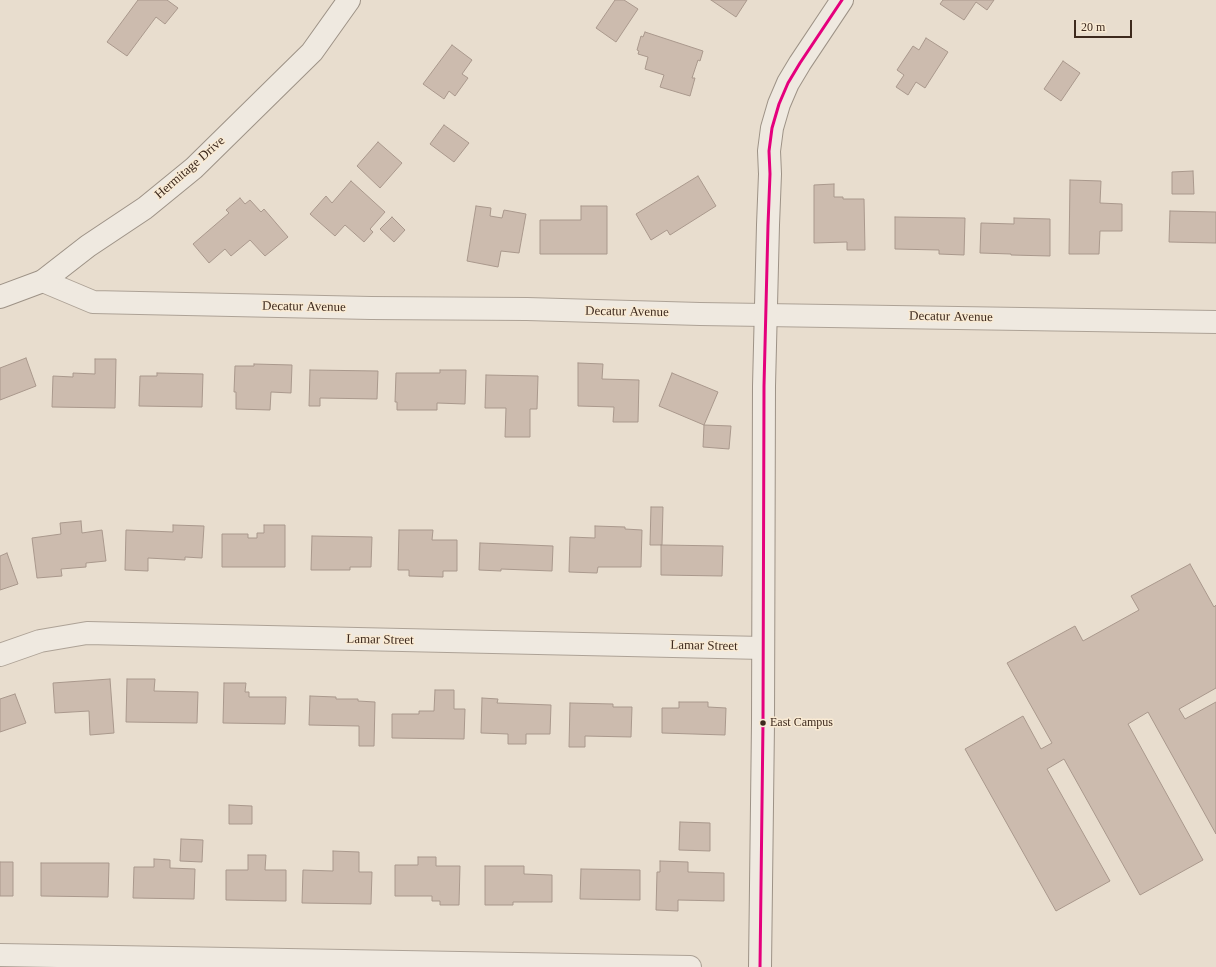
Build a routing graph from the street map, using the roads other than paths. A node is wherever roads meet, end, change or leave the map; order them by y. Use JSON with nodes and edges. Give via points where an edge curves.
{"nodes":[{"id":1,"x":349,"y":0,"type":"edge"},
{"id":2,"x":842,"y":0,"type":"edge"},
{"id":3,"x":43,"y":281,"type":"junction"},
{"id":4,"x":0,"y":297,"type":"edge"},
{"id":5,"x":766,"y":314,"type":"junction"},
{"id":6,"x":1216,"y":322,"type":"edge"},
{"id":7,"x":763,"y":648,"type":"junction"},
{"id":8,"x":0,"y":655,"type":"edge"},
{"id":9,"x":0,"y":955,"type":"edge"},
{"id":10,"x":690,"y":967,"type":"edge"},
{"id":11,"x":760,"y":967,"type":"edge"}],
"edges":[{"from":1,"to":3,"type":"street","name":"Hermitage Drive","via":[[312,52],[194,168],[145,208],[88,246]]},
{"from":2,"to":5,"type":"street","via":[[788,83],[772,128],[769,151]]},
{"from":3,"to":4,"type":"street","name":"Hermitage Drive"},
{"from":3,"to":5,"type":"street","name":"Decatur Avenue","via":[[93,302]]},
{"from":5,"to":6,"type":"street","name":"Decatur Avenue"},
{"from":5,"to":7,"type":"street"},
{"from":7,"to":8,"type":"street","name":"Lamar Street","via":[[87,634],[40,641]]},
{"from":7,"to":11,"type":"street"},
{"from":9,"to":10,"type":"street"}]}
